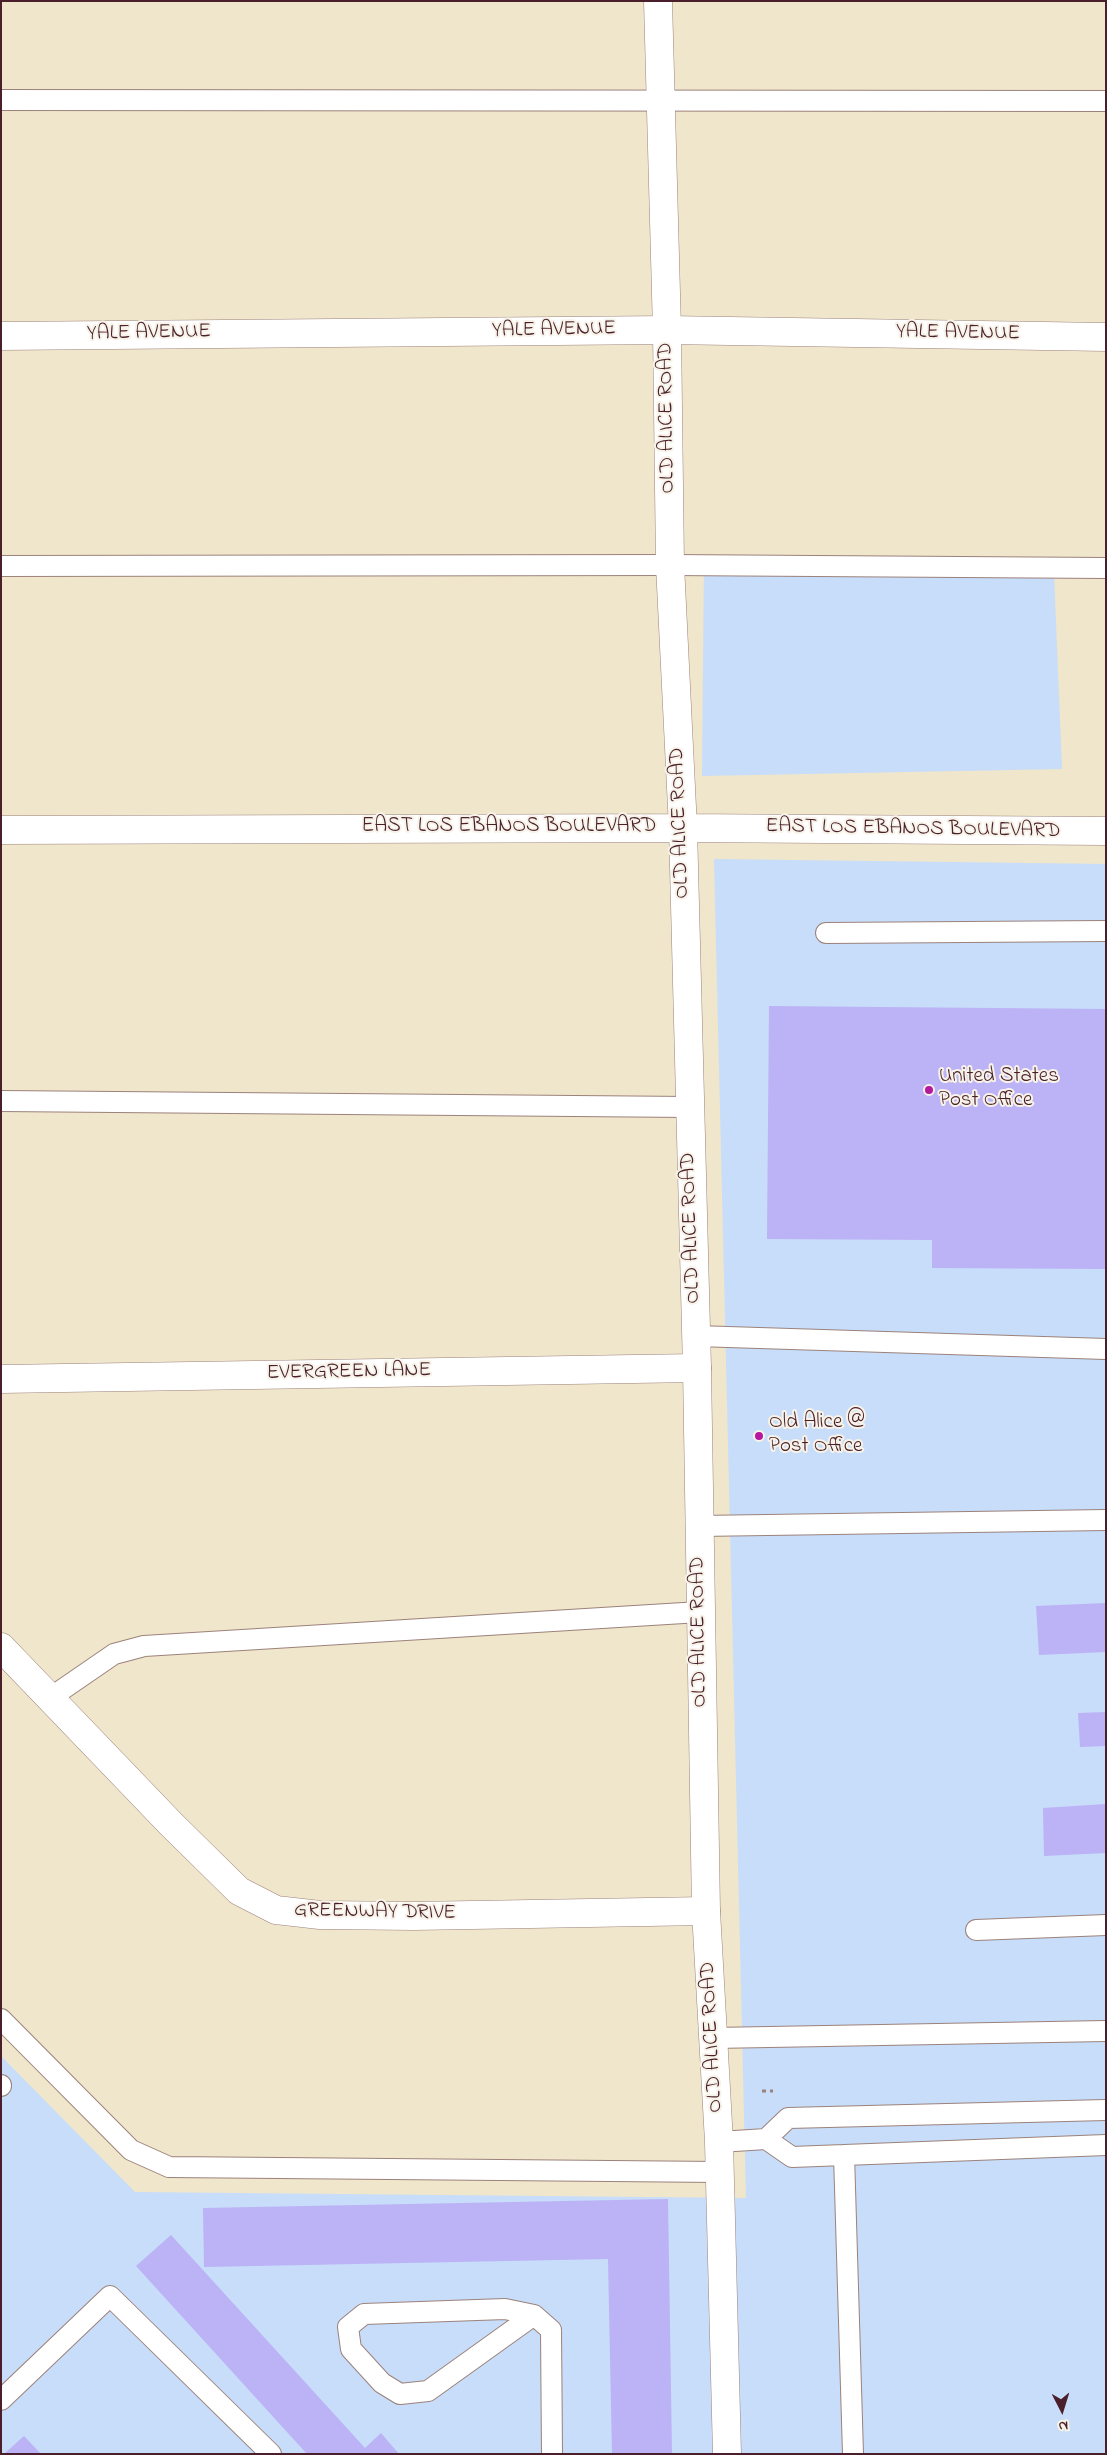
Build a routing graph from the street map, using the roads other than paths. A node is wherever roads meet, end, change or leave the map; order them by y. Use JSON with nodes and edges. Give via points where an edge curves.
{"nodes":[{"id":1,"x":658,"y":1,"type":"edge"},
{"id":2,"x":1,"y":100,"type":"edge"},
{"id":3,"x":660,"y":101,"type":"junction"},
{"id":4,"x":1106,"y":102,"type":"edge"},
{"id":5,"x":667,"y":330,"type":"junction"},
{"id":6,"x":1,"y":336,"type":"edge"},
{"id":7,"x":1106,"y":337,"type":"edge"},
{"id":8,"x":670,"y":565,"type":"junction"},
{"id":9,"x":1,"y":566,"type":"edge"},
{"id":10,"x":1106,"y":568,"type":"edge"},
{"id":11,"x":683,"y":828,"type":"junction"},
{"id":12,"x":1,"y":830,"type":"edge"},
{"id":13,"x":1106,"y":832,"type":"edge"},
{"id":14,"x":1106,"y":931,"type":"edge"},
{"id":15,"x":826,"y":933,"type":"dead end"},
{"id":16,"x":1,"y":1101,"type":"edge"},
{"id":17,"x":689,"y":1108,"type":"junction"},
{"id":18,"x":696,"y":1336,"type":"junction"},
{"id":19,"x":1106,"y":1349,"type":"edge"},
{"id":20,"x":697,"y":1368,"type":"junction"},
{"id":21,"x":1,"y":1379,"type":"edge"},
{"id":22,"x":1106,"y":1520,"type":"edge"},
{"id":23,"x":699,"y":1526,"type":"junction"},
{"id":24,"x":700,"y":1612,"type":"junction"},
{"id":25,"x":1,"y":1647,"type":"edge"},
{"id":26,"x":50,"y":1698,"type":"junction"},
{"id":27,"x":706,"y":1911,"type":"junction"},
{"id":28,"x":1106,"y":1925,"type":"edge"},
{"id":29,"x":976,"y":1930,"type":"dead end"},
{"id":30,"x":1,"y":2020,"type":"edge"},
{"id":31,"x":1106,"y":2031,"type":"edge"},
{"id":32,"x":713,"y":2038,"type":"junction"},
{"id":33,"x":1106,"y":2110,"type":"edge"},
{"id":34,"x":766,"y":2139,"type":"junction"},
{"id":35,"x":719,"y":2142,"type":"junction"},
{"id":36,"x":1106,"y":2145,"type":"edge"},
{"id":37,"x":844,"y":2155,"type":"junction"},
{"id":38,"x":720,"y":2172,"type":"junction"},
{"id":39,"x":534,"y":2315,"type":"junction"},
{"id":40,"x":1,"y":2400,"type":"edge"},
{"id":41,"x":548,"y":2450,"type":"edge"},
{"id":42,"x":271,"y":2454,"type":"edge"},
{"id":43,"x":727,"y":2454,"type":"edge"},
{"id":44,"x":853,"y":2454,"type":"edge"}],
"edges":[{"from":1,"to":3,"type":"street","name":"OLD ALICE ROAD"},
{"from":2,"to":3,"type":"lane"},
{"from":3,"to":4,"type":"lane"},
{"from":3,"to":5,"type":"street","name":"OLD ALICE ROAD"},
{"from":5,"to":6,"type":"street","name":"YALE AVENUE"},
{"from":5,"to":7,"type":"street","name":"YALE AVENUE"},
{"from":5,"to":8,"type":"street","name":"OLD ALICE ROAD"},
{"from":8,"to":9,"type":"lane"},
{"from":8,"to":10,"type":"lane"},
{"from":8,"to":11,"type":"street","name":"OLD ALICE ROAD"},
{"from":11,"to":12,"type":"street","name":"EAST LOS EBANOS BOULEVARD"},
{"from":11,"to":13,"type":"street","name":"EAST LOS EBANOS BOULEVARD"},
{"from":11,"to":17,"type":"street","name":"OLD ALICE ROAD"},
{"from":14,"to":15,"type":"lane"},
{"from":16,"to":17,"type":"lane"},
{"from":17,"to":18,"type":"street","name":"OLD ALICE ROAD"},
{"from":18,"to":19,"type":"lane"},
{"from":18,"to":20,"type":"street","name":"OLD ALICE ROAD"},
{"from":20,"to":21,"type":"street","name":"EVERGREEN LANE"},
{"from":20,"to":23,"type":"street","name":"OLD ALICE ROAD"},
{"from":22,"to":23,"type":"lane"},
{"from":23,"to":24,"type":"street","name":"OLD ALICE ROAD"},
{"from":24,"to":26,"type":"lane","via":[[144,1646],[114,1654]]},
{"from":24,"to":27,"type":"street","name":"OLD ALICE ROAD"},
{"from":25,"to":26,"type":"street","name":"GREENWAY DRIVE"},
{"from":26,"to":27,"type":"street","name":"GREENWAY DRIVE","via":[[239,1890],[276,1910],[320,1915],[414,1916]]},
{"from":27,"to":32,"type":"street","name":"OLD ALICE ROAD"},
{"from":28,"to":29,"type":"lane"},
{"from":30,"to":38,"type":"lane","via":[[130,2150],[169,2167]]},
{"from":31,"to":32,"type":"lane"},
{"from":32,"to":35,"type":"street","name":"OLD ALICE ROAD"},
{"from":33,"to":34,"type":"lane","via":[[788,2118]]},
{"from":34,"to":35,"type":"lane"},
{"from":34,"to":37,"type":"lane","via":[[792,2157]]},
{"from":35,"to":38,"type":"street","name":"OLD ALICE ROAD"},
{"from":36,"to":37,"type":"lane"},
{"from":37,"to":44,"type":"lane"},
{"from":38,"to":43,"type":"street","name":"OLD ALICE ROAD"},
{"from":39,"to":39,"type":"lane","via":[[505,2309],[364,2314],[348,2327],[351,2349],[382,2383],[400,2394],[428,2391]]},
{"from":39,"to":41,"type":"lane","via":[[551,2330]]},
{"from":40,"to":42,"type":"lane","via":[[110,2296]]}]}
